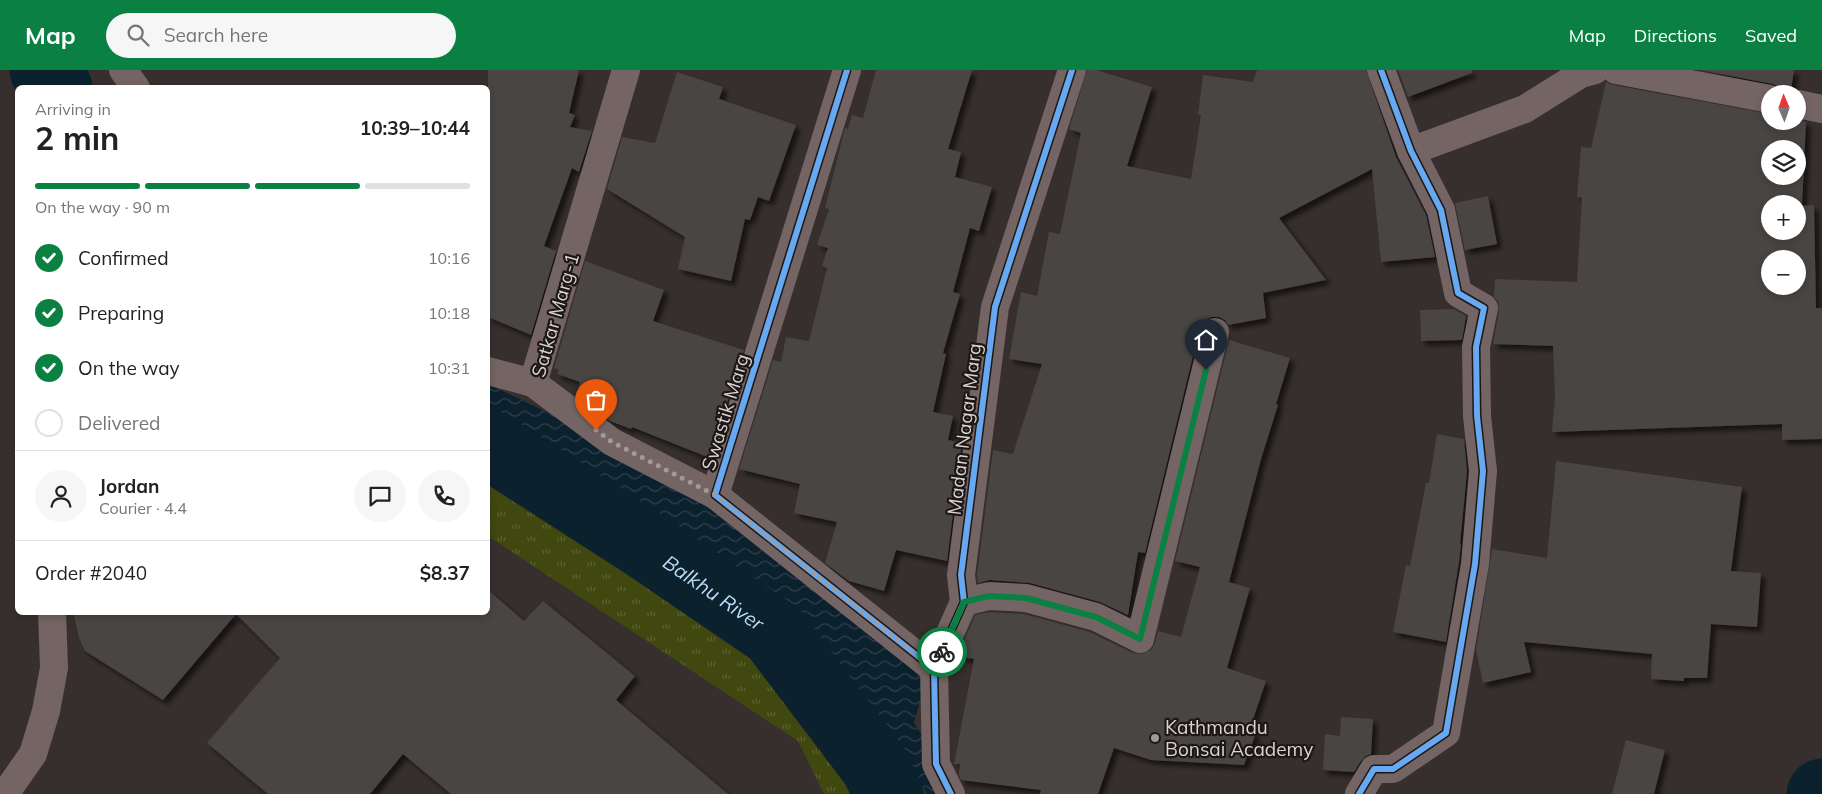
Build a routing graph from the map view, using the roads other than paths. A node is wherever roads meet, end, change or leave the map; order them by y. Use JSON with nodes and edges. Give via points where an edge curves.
{"nodes":[{"id":1,"x":123,"y":70,"type":"edge"},
{"id":2,"x":626,"y":70,"type":"edge"},
{"id":3,"x":847,"y":70,"type":"edge"},
{"id":4,"x":1072,"y":70,"type":"edge"},
{"id":5,"x":1381,"y":70,"type":"edge"},
{"id":6,"x":1595,"y":70,"type":"edge"},
{"id":7,"x":1616,"y":70,"type":"edge"},
{"id":8,"x":134,"y":85,"type":"edge"},
{"id":9,"x":1761,"y":97,"type":"edge"},
{"id":10,"x":1806,"y":106,"type":"edge"},
{"id":11,"x":1822,"y":109,"type":"edge"},
{"id":12,"x":1411,"y":151,"type":"junction"},
{"id":13,"x":1215,"y":332,"type":"dead end"},
{"id":14,"x":490,"y":372,"type":"edge"},
{"id":15,"x":533,"y":383,"type":"junction"},
{"id":16,"x":715,"y":495,"type":"junction"},
{"id":17,"x":964,"y":602,"type":"junction"},
{"id":18,"x":52,"y":615,"type":"edge"},
{"id":19,"x":934,"y":669,"type":"junction"},
{"id":20,"x":5,"y":794,"type":"edge"},
{"id":21,"x":951,"y":794,"type":"edge"},
{"id":22,"x":1359,"y":794,"type":"edge"}],
"edges":[{"from":1,"to":8,"type":"street"},
{"from":2,"to":15,"type":"street","name":"Satkar Marg-1"},
{"from":3,"to":16,"type":"street","name":"Swastik Marg"},
{"from":4,"to":17,"type":"street","name":"Madan Nagar Marg","via":[[995,307],[961,575]]},
{"from":5,"to":12,"type":"street"},
{"from":6,"to":12,"type":"street","via":[[1581,74],[1525,109]]},
{"from":7,"to":9,"type":"street"},
{"from":10,"to":11,"type":"street"},
{"from":12,"to":22,"type":"street","via":[[1441,210],[1458,293],[1484,308],[1476,347],[1477,416],[1483,471],[1475,564],[1446,733],[1393,769],[1374,769]]},
{"from":13,"to":17,"type":"street","via":[[1140,639],[1096,617],[1026,598],[989,596]]},
{"from":14,"to":15,"type":"street"},
{"from":15,"to":16,"type":"street","name":"Satkar Marg-1","via":[[612,442]]},
{"from":16,"to":19,"type":"street","name":"Swastik Marg"},
{"from":17,"to":19,"type":"street"},
{"from":18,"to":20,"type":"street","via":[[54,668],[46,712],[33,754]]},
{"from":19,"to":21,"type":"street","via":[[936,758]]}]}
